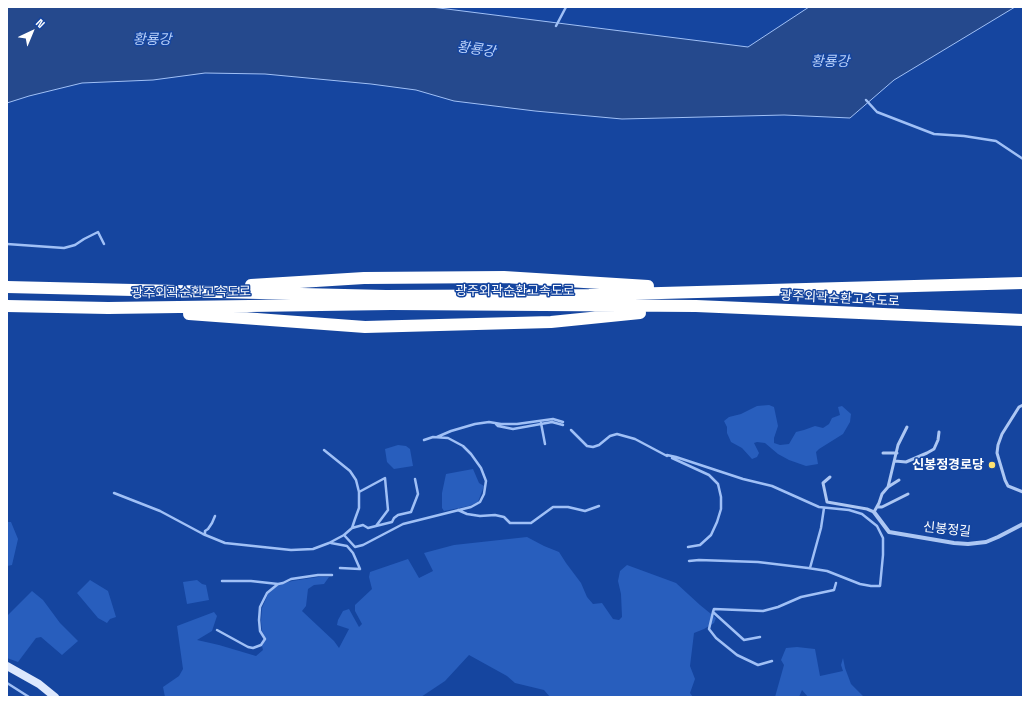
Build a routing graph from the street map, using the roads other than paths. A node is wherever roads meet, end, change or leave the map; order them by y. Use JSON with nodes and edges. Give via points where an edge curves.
{"nodes":[{"id":1,"x":1023,"y":283,"type":"edge"},
{"id":2,"x":7,"y":287,"type":"edge"},
{"id":3,"x":174,"y":291,"type":"junction"},
{"id":4,"x":727,"y":291,"type":"junction"},
{"id":5,"x":7,"y":306,"type":"edge"},
{"id":6,"x":696,"y":306,"type":"junction"},
{"id":7,"x":108,"y":308,"type":"junction"},
{"id":8,"x":1023,"y":320,"type":"edge"},
{"id":9,"x":1023,"y":405,"type":"edge"},
{"id":10,"x":907,"y":427,"type":"dead end"},
{"id":11,"x":938,"y":432,"type":"dead end"},
{"id":12,"x":884,"y":453,"type":"dead end"},
{"id":13,"x":897,"y":453,"type":"junction"},
{"id":14,"x":894,"y":461,"type":"junction"},
{"id":15,"x":830,"y":477,"type":"dead end"},
{"id":16,"x":899,"y":480,"type":"dead end"},
{"id":17,"x":888,"y":487,"type":"junction"},
{"id":18,"x":1023,"y":492,"type":"edge"},
{"id":19,"x":908,"y":494,"type":"dead end"},
{"id":20,"x":877,"y":507,"type":"junction"},
{"id":21,"x":874,"y":512,"type":"junction"},
{"id":22,"x":1023,"y":524,"type":"edge"},
{"id":23,"x":7,"y":666,"type":"edge"},
{"id":24,"x":55,"y":697,"type":"edge"}],
"edges":[{"from":1,"to":4,"type":"highway","name":"광주외곽순환고속도로"},
{"from":2,"to":3,"type":"highway","name":"광주외곽순환고속도로"},
{"from":3,"to":4,"type":"highway","name":"광주외곽순환고속도로","via":[[386,296]]},
{"from":3,"to":4,"type":"highway","via":[[364,278],[504,277]]},
{"from":5,"to":7,"type":"highway","name":"광주외곽순환고속도로"},
{"from":6,"to":7,"type":"highway","name":"광주외곽순환고속도로","via":[[391,304]]},
{"from":6,"to":7,"type":"highway","via":[[551,322],[365,327]]},
{"from":6,"to":8,"type":"highway","name":"광주외곽순환고속도로"},
{"from":9,"to":18,"type":"lane","via":[[1002,434],[997,452],[1004,480],[1008,486]]},
{"from":10,"to":13,"type":"lane","via":[[901,437]]},
{"from":11,"to":14,"type":"lane","via":[[934,449],[906,462]]},
{"from":12,"to":13,"type":"lane"},
{"from":13,"to":14,"type":"lane"},
{"from":14,"to":17,"type":"lane"},
{"from":15,"to":21,"type":"lane","via":[[822,482],[827,502]]},
{"from":16,"to":17,"type":"lane"},
{"from":17,"to":20,"type":"lane"},
{"from":19,"to":20,"type":"lane"},
{"from":20,"to":21,"type":"lane"},
{"from":21,"to":22,"type":"street","name":"신봉정길","via":[[888,532],[954,543],[986,542]]},
{"from":23,"to":24,"type":"street"}]}
